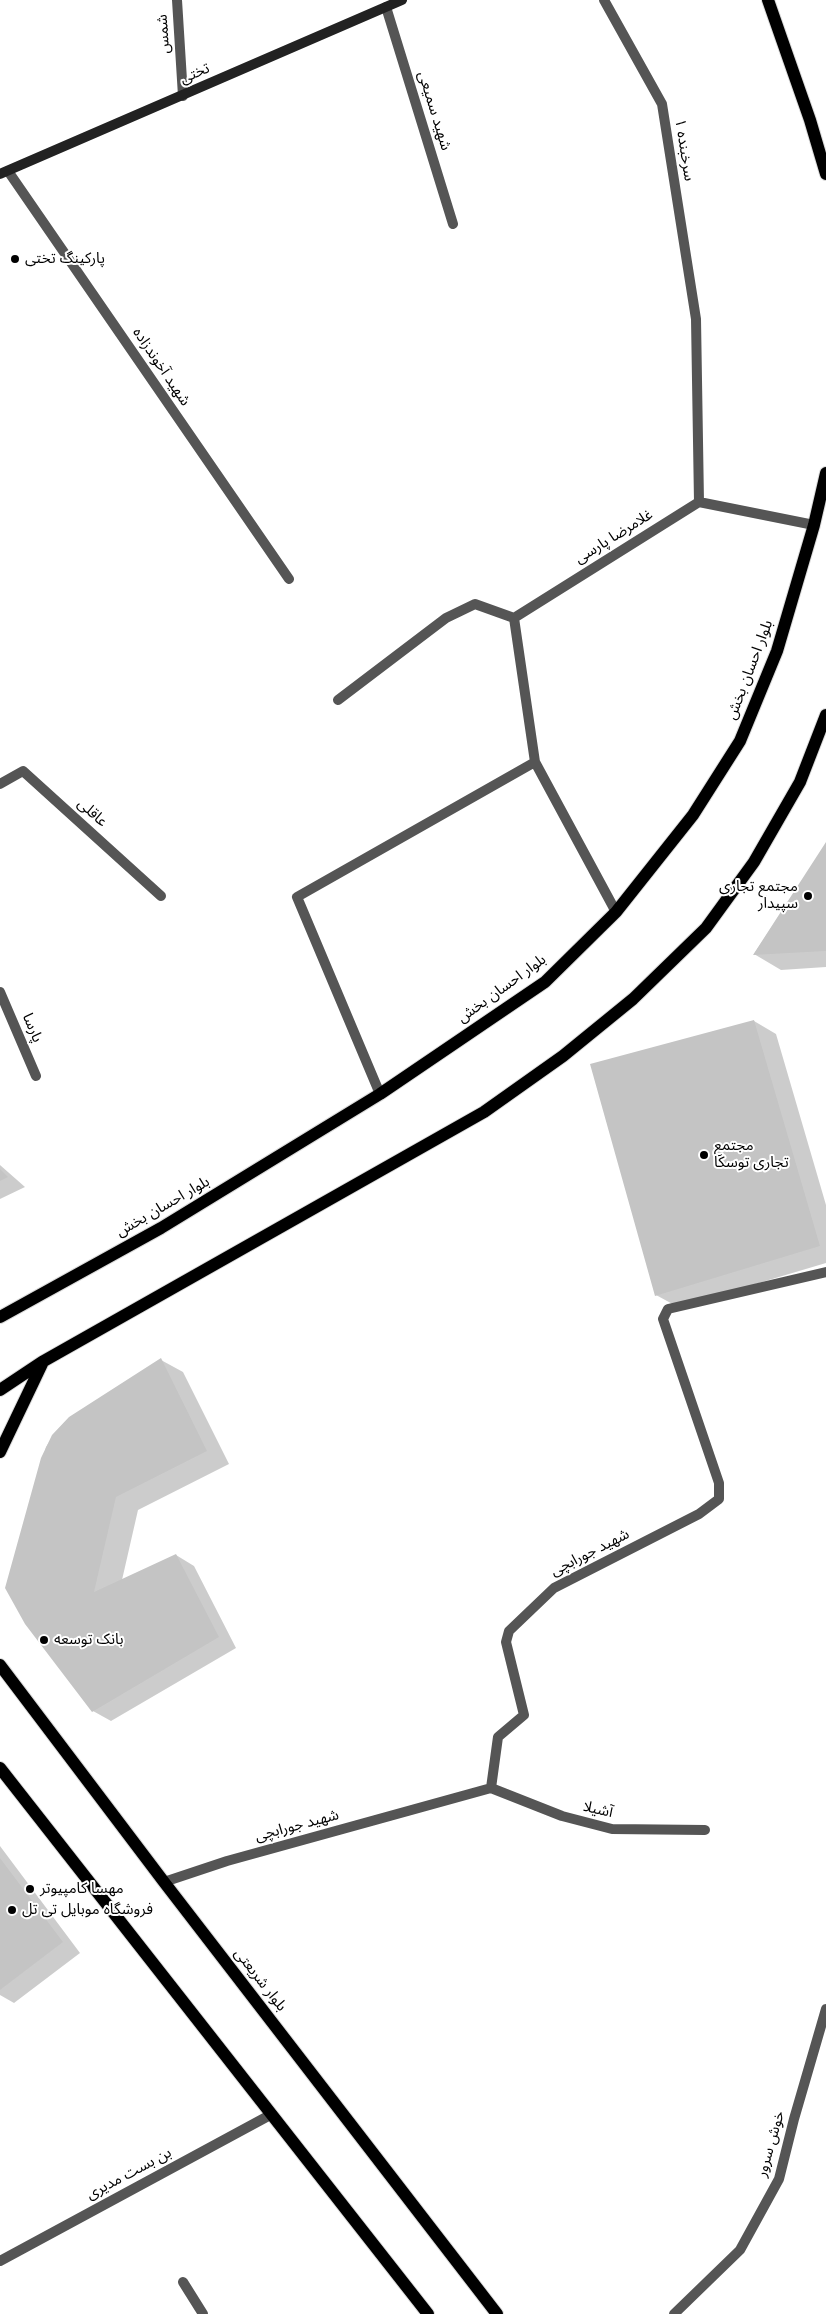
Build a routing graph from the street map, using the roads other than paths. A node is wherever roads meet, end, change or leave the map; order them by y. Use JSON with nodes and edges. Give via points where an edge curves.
{"nodes":[{"id":1,"x":177,"y":0,"type":"edge"},
{"id":2,"x":402,"y":0,"type":"edge"},
{"id":3,"x":604,"y":0,"type":"edge"},
{"id":4,"x":769,"y":1,"type":"edge"},
{"id":5,"x":386,"y":7,"type":"junction"},
{"id":6,"x":183,"y":96,"type":"junction"},
{"id":7,"x":4,"y":172,"type":"edge"},
{"id":8,"x":826,"y":174,"type":"edge"},
{"id":9,"x":453,"y":224,"type":"dead end"},
{"id":10,"x":826,"y":473,"type":"edge"},
{"id":11,"x":699,"y":502,"type":"junction"},
{"id":12,"x":814,"y":525,"type":"junction"},
{"id":13,"x":289,"y":580,"type":"dead end"},
{"id":14,"x":514,"y":618,"type":"junction"},
{"id":15,"x":338,"y":700,"type":"dead end"},
{"id":16,"x":826,"y":715,"type":"edge"},
{"id":17,"x":534,"y":762,"type":"junction"},
{"id":18,"x":0,"y":784,"type":"edge"},
{"id":19,"x":162,"y":896,"type":"dead end"},
{"id":20,"x":616,"y":912,"type":"junction"},
{"id":21,"x":0,"y":992,"type":"edge"},
{"id":22,"x":36,"y":1076,"type":"dead end"},
{"id":23,"x":380,"y":1094,"type":"junction"},
{"id":24,"x":826,"y":1272,"type":"edge"},
{"id":25,"x":0,"y":1317,"type":"edge"},
{"id":26,"x":42,"y":1362,"type":"junction"},
{"id":27,"x":0,"y":1390,"type":"edge"},
{"id":28,"x":0,"y":1452,"type":"edge"},
{"id":29,"x":0,"y":1665,"type":"edge"},
{"id":30,"x":0,"y":1768,"type":"edge"},
{"id":31,"x":491,"y":1788,"type":"junction"},
{"id":32,"x":705,"y":1830,"type":"dead end"},
{"id":33,"x":164,"y":1882,"type":"junction"},
{"id":34,"x":826,"y":2009,"type":"edge"},
{"id":35,"x":272,"y":2114,"type":"junction"},
{"id":36,"x":0,"y":2260,"type":"edge"},
{"id":37,"x":183,"y":2282,"type":"dead end"},
{"id":38,"x":203,"y":2314,"type":"edge"},
{"id":39,"x":428,"y":2314,"type":"edge"},
{"id":40,"x":497,"y":2314,"type":"edge"},
{"id":41,"x":674,"y":2314,"type":"edge"}],
"edges":[{"from":1,"to":6,"type":"street","name":"شمس"},
{"from":2,"to":5,"type":"main road","name":"تختی"},
{"from":3,"to":11,"type":"street","name":"سرخبنده ۱","via":[[662,104],[696,319]]},
{"from":4,"to":8,"type":"main road"},
{"from":5,"to":6,"type":"main road","name":"تختی"},
{"from":5,"to":9,"type":"street","name":"شهید سمیعی"},
{"from":6,"to":7,"type":"main road","name":"تختی"},
{"from":7,"to":13,"type":"street","name":"شهید آخوندزاده"},
{"from":10,"to":12,"type":"main road","name":"بلوار احسان بخش"},
{"from":11,"to":12,"type":"street"},
{"from":11,"to":14,"type":"street","name":"غلامرضا پارسی"},
{"from":12,"to":20,"type":"main road","name":"بلوار احسان بخش","via":[[777,651],[740,741],[693,815]]},
{"from":14,"to":15,"type":"street","via":[[475,604],[446,618]]},
{"from":14,"to":17,"type":"street"},
{"from":16,"to":26,"type":"main road","via":[[800,782],[754,862],[706,928],[633,999],[563,1056],[484,1112]]},
{"from":17,"to":20,"type":"street"},
{"from":17,"to":23,"type":"street","via":[[297,897]]},
{"from":18,"to":19,"type":"street","name":"عاقلی","via":[[23,770]]},
{"from":20,"to":23,"type":"main road","name":"بلوار احسان بخش","via":[[545,982]]},
{"from":21,"to":22,"type":"street","name":"پارسا"},
{"from":23,"to":25,"type":"main road","name":"بلوار احسان بخش","via":[[170,1223]]},
{"from":24,"to":31,"type":"street","name":"شهید جورابچی","via":[[668,1310],[663,1319],[720,1483],[719,1499],[699,1514],[554,1588],[509,1631],[506,1642],[524,1715],[498,1737]]},
{"from":26,"to":27,"type":"main road"},
{"from":26,"to":28,"type":"main road"},
{"from":29,"to":33,"type":"main road","name":"بلوار شریعتی"},
{"from":30,"to":35,"type":"main road"},
{"from":31,"to":32,"type":"street","name":"آشیلا","via":[[562,1816],[612,1829]]},
{"from":31,"to":33,"type":"street","name":"شهید جورابچی","via":[[227,1861]]},
{"from":33,"to":40,"type":"main road","name":"بلوار شریعتی"},
{"from":34,"to":41,"type":"street","name":"خوش سرور","via":[[779,2179],[740,2250]]},
{"from":35,"to":36,"type":"street","name":"بن بست مدیری"},
{"from":35,"to":39,"type":"main road"},
{"from":37,"to":38,"type":"street"}]}
